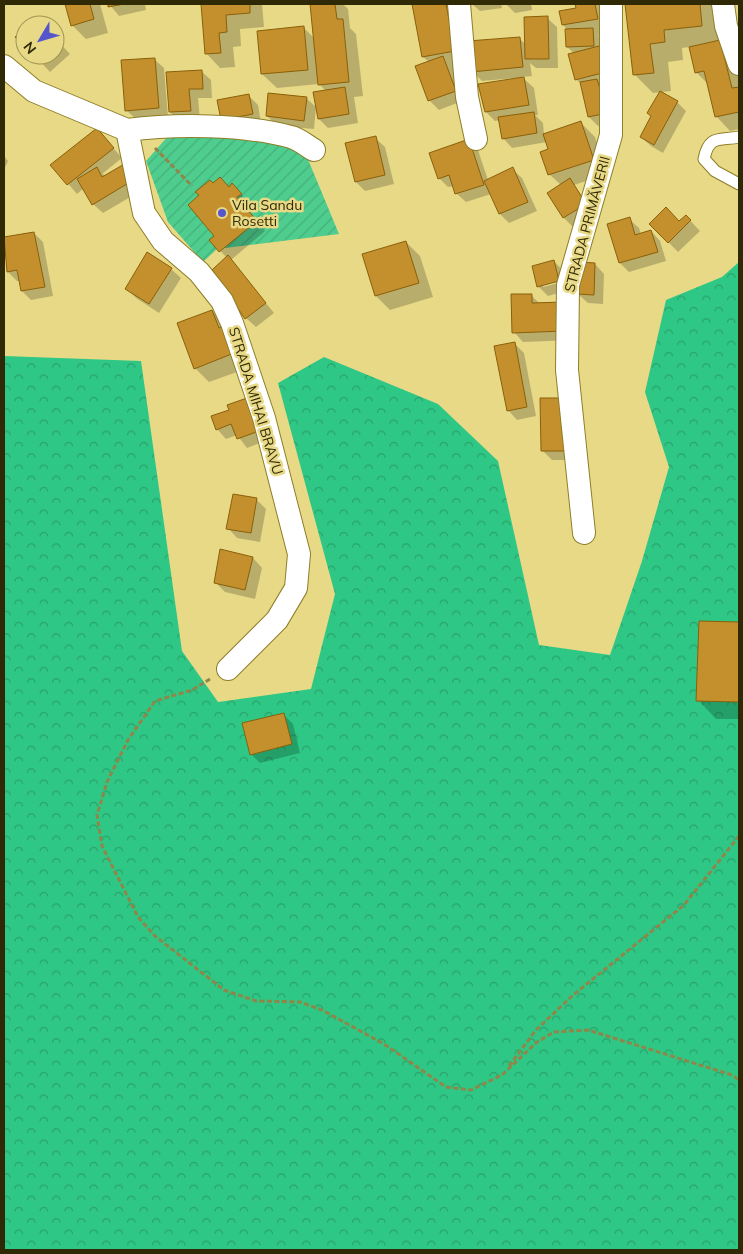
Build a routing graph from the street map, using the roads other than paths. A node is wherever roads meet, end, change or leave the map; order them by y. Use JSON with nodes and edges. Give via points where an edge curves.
{"nodes":[{"id":1,"x":459,"y":4,"type":"edge"},
{"id":2,"x":611,"y":4,"type":"edge"},
{"id":3,"x":723,"y":4,"type":"edge"},
{"id":4,"x":739,"y":64,"type":"edge"},
{"id":5,"x":4,"y":66,"type":"edge"},
{"id":6,"x":127,"y":130,"type":"junction"},
{"id":7,"x":739,"y":137,"type":"edge"},
{"id":8,"x":476,"y":139,"type":"dead end"},
{"id":9,"x":314,"y":150,"type":"dead end"},
{"id":10,"x":739,"y":184,"type":"edge"},
{"id":11,"x":584,"y":533,"type":"dead end"},
{"id":12,"x":228,"y":669,"type":"road end"}],
"edges":[{"from":1,"to":8,"type":"street","via":[[467,97]]},
{"from":2,"to":11,"type":"street","name":"STRADA PRIMĂVERII","via":[[611,136],[568,285],[567,370]]},
{"from":3,"to":4,"type":"street","via":[[726,26]]},
{"from":5,"to":6,"type":"street","via":[[34,90]]},
{"from":6,"to":9,"type":"street","via":[[195,126],[266,132],[293,138]]},
{"from":6,"to":12,"type":"street","name":"STRADA MIHAI BRAVU","via":[[144,213],[164,241],[199,272],[222,301],[232,323],[264,418],[299,554],[296,588],[277,620]]},
{"from":7,"to":10,"type":"lane","via":[[715,139],[706,148],[704,159],[715,171]]}]}
